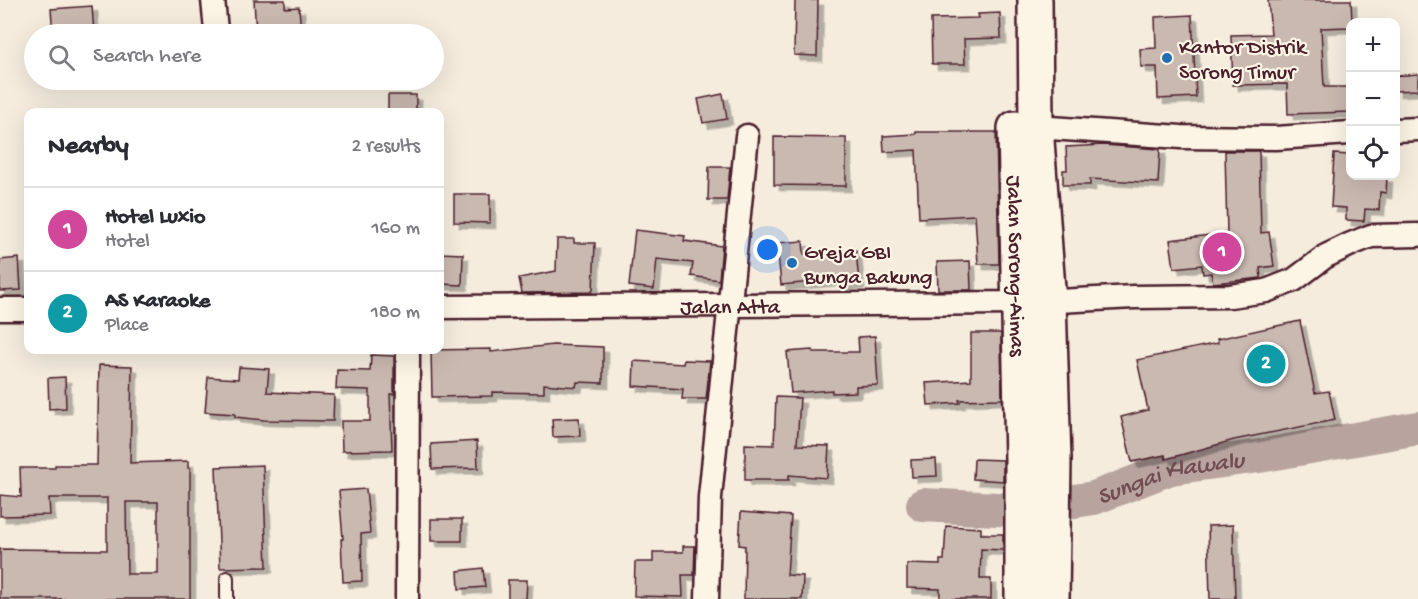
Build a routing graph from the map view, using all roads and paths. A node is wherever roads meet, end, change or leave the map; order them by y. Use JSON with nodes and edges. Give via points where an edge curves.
{"nodes":[{"id":1,"x":213,"y":0,"type":"edge"},
{"id":2,"x":1012,"y":0,"type":"edge"},
{"id":3,"x":1035,"y":0,"type":"edge"},
{"id":4,"x":215,"y":24,"type":"edge"},
{"id":5,"x":1036,"y":127,"type":"junction"},
{"id":6,"x":1418,"y":129,"type":"edge"},
{"id":7,"x":1400,"y":130,"type":"edge"},
{"id":8,"x":1346,"y":133,"type":"edge"},
{"id":9,"x":747,"y":136,"type":"dead end"},
{"id":10,"x":1418,"y":235,"type":"edge"},
{"id":11,"x":1034,"y":302,"type":"junction"},
{"id":12,"x":731,"y":305,"type":"junction"},
{"id":13,"x":444,"y":307,"type":"edge"},
{"id":14,"x":0,"y":309,"type":"edge"},
{"id":15,"x":24,"y":309,"type":"edge"},
{"id":16,"x":408,"y":354,"type":"edge"},
{"id":17,"x":1039,"y":533,"type":"junction"},
{"id":18,"x":227,"y":578,"type":"dead end"},
{"id":19,"x":227,"y":599,"type":"edge"},
{"id":20,"x":407,"y":599,"type":"edge"},
{"id":21,"x":706,"y":599,"type":"edge"},
{"id":22,"x":1022,"y":599,"type":"edge"},
{"id":23,"x":1052,"y":599,"type":"edge"}],
"edges":[{"from":1,"to":4,"type":"street"},
{"from":2,"to":11,"type":"highway","name":"Jalan Sorong-Aimas"},
{"from":3,"to":5,"type":"highway","name":"Jalan Sorong-Aimas"},
{"from":5,"to":8,"type":"street","via":[[1181,137],[1276,138]]},
{"from":5,"to":11,"type":"highway","name":"Jalan Sorong-Aimas"},
{"from":6,"to":7,"type":"street"},
{"from":9,"to":12,"type":"street"},
{"from":10,"to":11,"type":"street","name":"Jalan Atta","via":[[1371,237],[1351,244],[1326,256],[1294,280],[1266,291],[1230,296]]},
{"from":11,"to":12,"type":"street","name":"Jalan Atta"},
{"from":11,"to":17,"type":"highway","name":"Jalan Sorong-Aimas"},
{"from":12,"to":13,"type":"street","name":"Jalan Atta"},
{"from":12,"to":21,"type":"street","via":[[710,497]]},
{"from":14,"to":15,"type":"street"},
{"from":16,"to":20,"type":"street"},
{"from":17,"to":22,"type":"highway"},
{"from":17,"to":23,"type":"highway"},
{"from":18,"to":19,"type":"lane"}]}
